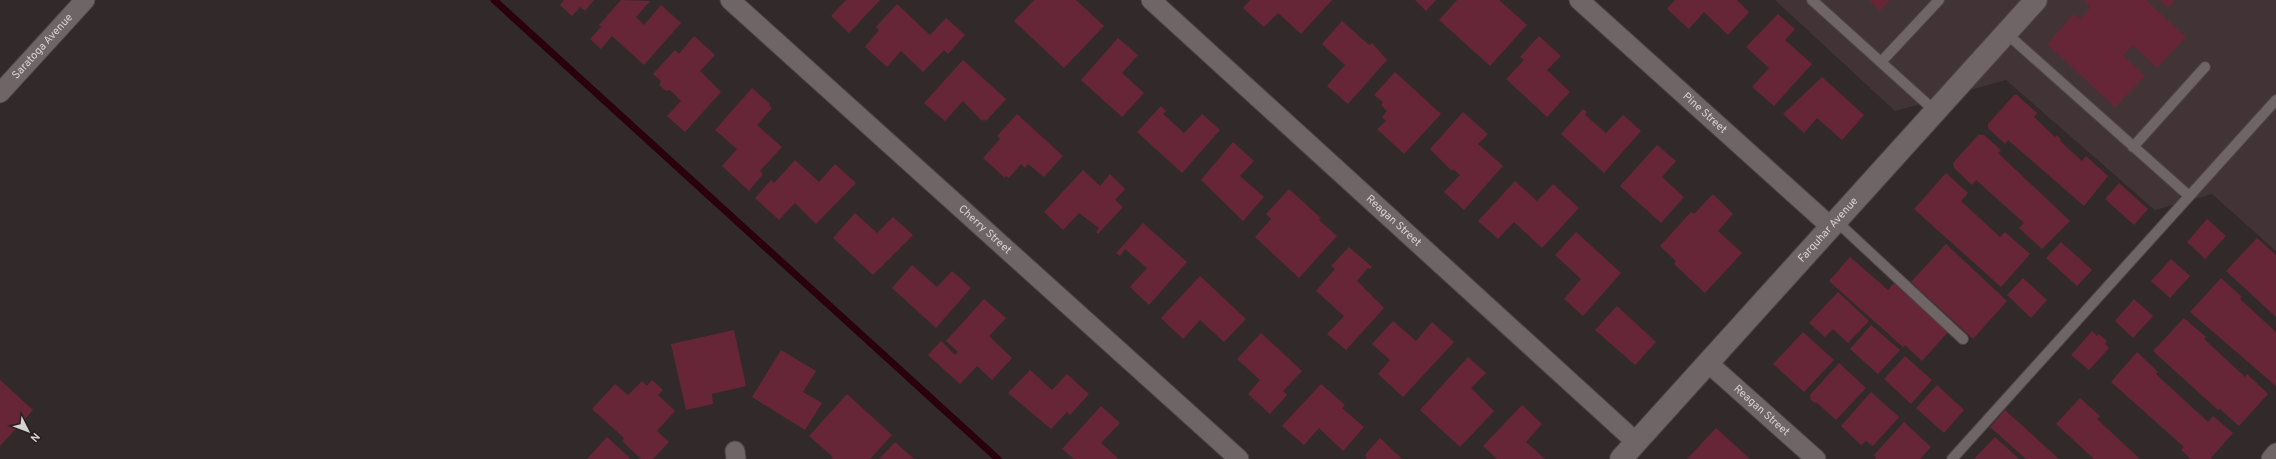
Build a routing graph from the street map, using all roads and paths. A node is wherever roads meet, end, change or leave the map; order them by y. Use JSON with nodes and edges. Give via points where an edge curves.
{"nodes":[{"id":1,"x":85,"y":0,"type":"edge"},
{"id":2,"x":730,"y":0,"type":"edge"},
{"id":3,"x":1151,"y":0,"type":"edge"},
{"id":4,"x":1579,"y":0,"type":"edge"},
{"id":5,"x":1812,"y":0,"type":"edge"},
{"id":6,"x":1939,"y":0,"type":"edge"},
{"id":7,"x":2036,"y":0,"type":"edge"},
{"id":8,"x":2006,"y":33,"type":"junction"},
{"id":9,"x":1881,"y":62,"type":"junction"},
{"id":10,"x":2205,"y":67,"type":"dead end"},
{"id":11,"x":0,"y":93,"type":"edge"},
{"id":12,"x":2276,"y":100,"type":"edge"},
{"id":13,"x":1935,"y":111,"type":"junction"},
{"id":14,"x":2133,"y":147,"type":"junction"},
{"id":15,"x":2189,"y":196,"type":"junction"},
{"id":16,"x":1832,"y":223,"type":"junction"},
{"id":17,"x":1963,"y":339,"type":"dead end"},
{"id":18,"x":1707,"y":362,"type":"junction"},
{"id":19,"x":1636,"y":442,"type":"junction"},
{"id":20,"x":2276,"y":454,"type":"edge"},
{"id":21,"x":1239,"y":459,"type":"edge"},
{"id":22,"x":1621,"y":459,"type":"edge"},
{"id":23,"x":1816,"y":459,"type":"edge"},
{"id":24,"x":1952,"y":459,"type":"edge"},
{"id":25,"x":2271,"y":459,"type":"edge"}],
"edges":[{"from":1,"to":11,"type":"street","name":"Saratoga Avenue"},
{"from":2,"to":21,"type":"street","name":"Cherry Street"},
{"from":3,"to":19,"type":"street","name":"Reagan Street"},
{"from":4,"to":16,"type":"street","name":"Pine Street"},
{"from":5,"to":9,"type":"lane"},
{"from":6,"to":9,"type":"lane"},
{"from":7,"to":8,"type":"street","name":"Farquhar Avenue"},
{"from":8,"to":13,"type":"street","name":"Farquhar Avenue"},
{"from":8,"to":14,"type":"lane"},
{"from":9,"to":13,"type":"lane"},
{"from":10,"to":14,"type":"lane"},
{"from":12,"to":15,"type":"lane"},
{"from":13,"to":16,"type":"street","name":"Farquhar Avenue"},
{"from":14,"to":15,"type":"lane"},
{"from":15,"to":24,"type":"lane"},
{"from":16,"to":17,"type":"lane"},
{"from":16,"to":18,"type":"street","name":"Farquhar Avenue"},
{"from":18,"to":19,"type":"street","name":"Farquhar Avenue"},
{"from":18,"to":23,"type":"street","name":"Reagan Street"},
{"from":19,"to":22,"type":"street","name":"Farquhar Avenue"},
{"from":20,"to":25,"type":"street"}]}
